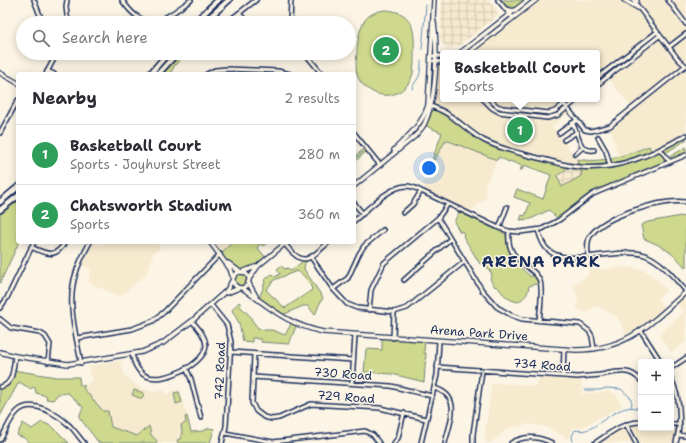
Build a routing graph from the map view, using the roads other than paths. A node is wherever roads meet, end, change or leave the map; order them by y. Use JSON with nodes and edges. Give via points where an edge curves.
{"nodes":[{"id":1,"x":34,"y":0,"type":"edge"},
{"id":2,"x":68,"y":0,"type":"edge"},
{"id":3,"x":122,"y":0,"type":"edge"},
{"id":4,"x":192,"y":0,"type":"edge"},
{"id":5,"x":218,"y":0,"type":"edge"},
{"id":6,"x":229,"y":0,"type":"edge"},
{"id":7,"x":256,"y":0,"type":"edge"},
{"id":8,"x":291,"y":0,"type":"edge"},
{"id":9,"x":430,"y":0,"type":"edge"},
{"id":10,"x":434,"y":0,"type":"edge"},
{"id":11,"x":498,"y":0,"type":"edge"},
{"id":12,"x":528,"y":0,"type":"edge"},
{"id":13,"x":536,"y":0,"type":"edge"},
{"id":14,"x":624,"y":0,"type":"edge"},
{"id":15,"x":633,"y":0,"type":"edge"},
{"id":16,"x":637,"y":0,"type":"edge"},
{"id":17,"x":668,"y":0,"type":"edge"},
{"id":18,"x":637,"y":7,"type":"junction"},
{"id":19,"x":505,"y":9,"type":"junction"},
{"id":20,"x":514,"y":11,"type":"junction"},
{"id":21,"x":239,"y":13,"type":"junction"},
{"id":22,"x":40,"y":16,"type":"edge"},
{"id":23,"x":67,"y":16,"type":"edge"},
{"id":24,"x":135,"y":16,"type":"edge"},
{"id":25,"x":169,"y":16,"type":"edge"},
{"id":26,"x":201,"y":16,"type":"edge"},
{"id":27,"x":211,"y":16,"type":"edge"},
{"id":28,"x":235,"y":16,"type":"edge"},
{"id":29,"x":242,"y":16,"type":"edge"},
{"id":30,"x":290,"y":16,"type":"edge"},
{"id":31,"x":511,"y":16,"type":"junction"},
{"id":32,"x":686,"y":24,"type":"edge"},
{"id":33,"x":653,"y":28,"type":"junction"},
{"id":34,"x":657,"y":32,"type":"junction"},
{"id":35,"x":686,"y":34,"type":"edge"},
{"id":36,"x":659,"y":36,"type":"junction"},
{"id":37,"x":649,"y":38,"type":"junction"},
{"id":38,"x":669,"y":47,"type":"junction"},
{"id":39,"x":464,"y":50,"type":"edge"},
{"id":40,"x":471,"y":50,"type":"edge"},
{"id":41,"x":433,"y":56,"type":"junction"},
{"id":42,"x":440,"y":56,"type":"edge"},
{"id":43,"x":53,"y":60,"type":"edge"},
{"id":44,"x":162,"y":60,"type":"edge"},
{"id":45,"x":171,"y":60,"type":"edge"},
{"id":46,"x":312,"y":60,"type":"edge"},
{"id":47,"x":433,"y":62,"type":"junction"},
{"id":48,"x":440,"y":62,"type":"edge"},
{"id":49,"x":686,"y":66,"type":"edge"},
{"id":50,"x":47,"y":72,"type":"edge"},
{"id":51,"x":152,"y":72,"type":"edge"},
{"id":52,"x":160,"y":72,"type":"edge"},
{"id":53,"x":211,"y":72,"type":"edge"},
{"id":54,"x":282,"y":72,"type":"edge"},
{"id":55,"x":321,"y":72,"type":"edge"},
{"id":56,"x":1,"y":75,"type":"edge"},
{"id":57,"x":600,"y":76,"type":"edge"},
{"id":58,"x":16,"y":82,"type":"edge"},
{"id":59,"x":600,"y":83,"type":"edge"},
{"id":60,"x":486,"y":102,"type":"edge"},
{"id":61,"x":492,"y":102,"type":"edge"},
{"id":62,"x":566,"y":102,"type":"edge"},
{"id":63,"x":574,"y":102,"type":"edge"},
{"id":64,"x":16,"y":104,"type":"edge"},
{"id":65,"x":564,"y":104,"type":"junction"},
{"id":66,"x":429,"y":106,"type":"junction"},
{"id":67,"x":567,"y":108,"type":"junction"},
{"id":68,"x":577,"y":120,"type":"junction"},
{"id":69,"x":572,"y":123,"type":"junction"},
{"id":70,"x":577,"y":132,"type":"junction"},
{"id":71,"x":0,"y":133,"type":"edge"},
{"id":72,"x":559,"y":133,"type":"dead end"},
{"id":73,"x":686,"y":135,"type":"edge"},
{"id":74,"x":356,"y":136,"type":"edge"},
{"id":75,"x":598,"y":137,"type":"dead end"},
{"id":76,"x":358,"y":138,"type":"joint"},
{"id":77,"x":564,"y":140,"type":"dead end"},
{"id":78,"x":582,"y":147,"type":"junction"},
{"id":79,"x":660,"y":149,"type":"junction"},
{"id":80,"x":594,"y":150,"type":"dead end"},
{"id":81,"x":575,"y":154,"type":"dead end"},
{"id":82,"x":686,"y":155,"type":"edge"},
{"id":83,"x":670,"y":162,"type":"junction"},
{"id":84,"x":381,"y":164,"type":"junction"},
{"id":85,"x":610,"y":166,"type":"junction"},
{"id":86,"x":356,"y":184,"type":"edge"},
{"id":87,"x":16,"y":189,"type":"edge"},
{"id":88,"x":421,"y":190,"type":"junction"},
{"id":89,"x":16,"y":198,"type":"edge"},
{"id":90,"x":0,"y":202,"type":"edge"},
{"id":91,"x":686,"y":202,"type":"edge"},
{"id":92,"x":448,"y":204,"type":"junction"},
{"id":93,"x":356,"y":205,"type":"edge"},
{"id":94,"x":507,"y":207,"type":"dead end"},
{"id":95,"x":0,"y":210,"type":"edge"},
{"id":96,"x":403,"y":213,"type":"dead end"},
{"id":97,"x":363,"y":214,"type":"junction"},
{"id":98,"x":438,"y":218,"type":"junction"},
{"id":99,"x":356,"y":219,"type":"edge"},
{"id":100,"x":499,"y":228,"type":"junction"},
{"id":101,"x":383,"y":230,"type":"dead end"},
{"id":102,"x":538,"y":230,"type":"junction"},
{"id":103,"x":509,"y":231,"type":"junction"},
{"id":104,"x":450,"y":240,"type":"junction"},
{"id":105,"x":33,"y":244,"type":"edge"},
{"id":106,"x":64,"y":244,"type":"edge"},
{"id":107,"x":89,"y":244,"type":"edge"},
{"id":108,"x":212,"y":244,"type":"edge"},
{"id":109,"x":285,"y":244,"type":"edge"},
{"id":110,"x":287,"y":244,"type":"edge"},
{"id":111,"x":327,"y":244,"type":"edge"},
{"id":112,"x":31,"y":247,"type":"junction"},
{"id":113,"x":221,"y":255,"type":"junction"},
{"id":114,"x":588,"y":256,"type":"junction"},
{"id":115,"x":311,"y":257,"type":"junction"},
{"id":116,"x":464,"y":262,"type":"junction"},
{"id":117,"x":261,"y":263,"type":"junction"},
{"id":118,"x":241,"y":272,"type":"junction"},
{"id":119,"x":233,"y":278,"type":"junction"},
{"id":120,"x":249,"y":280,"type":"junction"},
{"id":121,"x":404,"y":280,"type":"dead end"},
{"id":122,"x":241,"y":288,"type":"junction"},
{"id":123,"x":333,"y":289,"type":"junction"},
{"id":124,"x":686,"y":292,"type":"edge"},
{"id":125,"x":219,"y":298,"type":"junction"},
{"id":126,"x":261,"y":302,"type":"junction"},
{"id":127,"x":211,"y":305,"type":"junction"},
{"id":128,"x":0,"y":308,"type":"edge"},
{"id":129,"x":369,"y":310,"type":"junction"},
{"id":130,"x":394,"y":312,"type":"junction"},
{"id":131,"x":0,"y":319,"type":"edge"},
{"id":132,"x":192,"y":321,"type":"junction"},
{"id":133,"x":539,"y":321,"type":"junction"},
{"id":134,"x":641,"y":332,"type":"junction"},
{"id":135,"x":355,"y":335,"type":"junction"},
{"id":136,"x":77,"y":338,"type":"junction"},
{"id":137,"x":393,"y":338,"type":"junction"},
{"id":138,"x":439,"y":341,"type":"junction"},
{"id":139,"x":564,"y":349,"type":"junction"},
{"id":140,"x":594,"y":349,"type":"junction"},
{"id":141,"x":0,"y":352,"type":"edge"},
{"id":142,"x":231,"y":352,"type":"junction"},
{"id":143,"x":132,"y":354,"type":"junction"},
{"id":144,"x":254,"y":354,"type":"junction"},
{"id":145,"x":15,"y":356,"type":"junction"},
{"id":146,"x":686,"y":358,"type":"edge"},
{"id":147,"x":659,"y":359,"type":"edge"},
{"id":148,"x":353,"y":360,"type":"junction"},
{"id":149,"x":48,"y":362,"type":"junction"},
{"id":150,"x":80,"y":363,"type":"junction"},
{"id":151,"x":674,"y":366,"type":"edge"},
{"id":152,"x":437,"y":367,"type":"junction"},
{"id":153,"x":186,"y":368,"type":"junction"},
{"id":154,"x":482,"y":370,"type":"junction"},
{"id":155,"x":563,"y":375,"type":"junction"},
{"id":156,"x":253,"y":377,"type":"junction"},
{"id":157,"x":638,"y":378,"type":"edge"},
{"id":158,"x":352,"y":383,"type":"junction"},
{"id":159,"x":0,"y":387,"type":"edge"},
{"id":160,"x":674,"y":387,"type":"edge"},
{"id":161,"x":434,"y":388,"type":"junction"},
{"id":162,"x":432,"y":396,"type":"junction"},
{"id":163,"x":404,"y":413,"type":"junction"},
{"id":164,"x":201,"y":418,"type":"dead end"},
{"id":165,"x":426,"y":419,"type":"junction"},
{"id":166,"x":638,"y":422,"type":"edge"},
{"id":167,"x":626,"y":424,"type":"junction"},
{"id":168,"x":674,"y":424,"type":"edge"},
{"id":169,"x":680,"y":424,"type":"junction"},
{"id":170,"x":225,"y":433,"type":"junction"},
{"id":171,"x":678,"y":435,"type":"junction"},
{"id":172,"x":686,"y":436,"type":"edge"},
{"id":173,"x":0,"y":440,"type":"edge"},
{"id":174,"x":297,"y":441,"type":"edge"},
{"id":175,"x":5,"y":443,"type":"edge"},
{"id":176,"x":84,"y":443,"type":"edge"},
{"id":177,"x":222,"y":443,"type":"edge"},
{"id":178,"x":379,"y":443,"type":"edge"},
{"id":179,"x":394,"y":443,"type":"edge"},
{"id":180,"x":421,"y":443,"type":"edge"},
{"id":181,"x":445,"y":443,"type":"edge"},
{"id":182,"x":473,"y":443,"type":"edge"},
{"id":183,"x":511,"y":443,"type":"edge"},
{"id":184,"x":552,"y":443,"type":"edge"},
{"id":185,"x":595,"y":443,"type":"edge"},
{"id":186,"x":636,"y":443,"type":"edge"},
{"id":187,"x":676,"y":443,"type":"edge"}],
"edges":[{"from":1,"to":22,"type":"street"},
{"from":2,"to":23,"type":"street"},
{"from":3,"to":24,"type":"street"},
{"from":4,"to":25,"type":"street"},
{"from":5,"to":26,"type":"highway"},
{"from":6,"to":27,"type":"highway"},
{"from":7,"to":21,"type":"street"},
{"from":8,"to":30,"type":"street"},
{"from":9,"to":10,"type":"street"},
{"from":10,"to":41,"type":"street"},
{"from":11,"to":19,"type":"street"},
{"from":12,"to":20,"type":"street"},
{"from":13,"to":31,"type":"street"},
{"from":14,"to":18,"type":"street"},
{"from":15,"to":18,"type":"street"},
{"from":16,"to":18,"type":"street"},
{"from":17,"to":32,"type":"street"},
{"from":18,"to":33,"type":"street"},
{"from":19,"to":20,"type":"street"},
{"from":19,"to":31,"type":"street"},
{"from":20,"to":31,"type":"street"},
{"from":21,"to":28,"type":"street"},
{"from":21,"to":29,"type":"street"},
{"from":31,"to":39,"type":"street"},
{"from":31,"to":40,"type":"street"},
{"from":33,"to":34,"type":"street"},
{"from":33,"to":37,"type":"street"},
{"from":34,"to":36,"type":"street"},
{"from":34,"to":37,"type":"street"},
{"from":35,"to":38,"type":"street"},
{"from":36,"to":38,"type":"street"},
{"from":36,"to":59,"type":"street"},
{"from":37,"to":57,"type":"street"},
{"from":38,"to":49,"type":"street"},
{"from":41,"to":42,"type":"street"},
{"from":41,"to":47,"type":"street"},
{"from":43,"to":50,"type":"street"},
{"from":44,"to":51,"type":"highway"},
{"from":45,"to":52,"type":"highway"},
{"from":46,"to":55,"type":"street"},
{"from":47,"to":48,"type":"street"},
{"from":47,"to":66,"type":"street"},
{"from":49,"to":68,"type":"street","via":[[608,127],[587,131]]},
{"from":53,"to":54,"type":"street","via":[[227,69]]},
{"from":56,"to":58,"type":"street"},
{"from":60,"to":67,"type":"street","via":[[499,112],[546,118]]},
{"from":61,"to":65,"type":"street","via":[[503,108],[547,113]]},
{"from":62,"to":65,"type":"street"},
{"from":63,"to":67,"type":"street"},
{"from":64,"to":71,"type":"street"},
{"from":65,"to":67,"type":"street"},
{"from":66,"to":84,"type":"street","via":[[418,126]]},
{"from":66,"to":85,"type":"street","via":[[445,111],[474,135],[502,149],[573,166]]},
{"from":67,"to":68,"type":"street"},
{"from":68,"to":69,"type":"street"},
{"from":69,"to":70,"type":"street"},
{"from":69,"to":72,"type":"street"},
{"from":70,"to":77,"type":"street"},
{"from":70,"to":78,"type":"street"},
{"from":73,"to":79,"type":"street"},
{"from":74,"to":76,"type":"street"},
{"from":75,"to":85,"type":"street","via":[[606,151]]},
{"from":76,"to":84,"type":"street"},
{"from":78,"to":80,"type":"street"},
{"from":78,"to":81,"type":"street"},
{"from":79,"to":83,"type":"street"},
{"from":79,"to":85,"type":"street"},
{"from":82,"to":83,"type":"street"},
{"from":83,"to":102,"type":"street","via":[[593,194],[553,224]]},
{"from":84,"to":86,"type":"street"},
{"from":87,"to":90,"type":"highway"},
{"from":88,"to":92,"type":"street"},
{"from":88,"to":96,"type":"street","via":[[413,204]]},
{"from":88,"to":97,"type":"street","via":[[407,186],[395,189]]},
{"from":89,"to":95,"type":"highway"},
{"from":91,"to":114,"type":"street","via":[[674,201],[643,207],[609,221],[590,235],[587,242]]},
{"from":92,"to":98,"type":"street"},
{"from":92,"to":100,"type":"street"},
{"from":93,"to":97,"type":"street"},
{"from":94,"to":100,"type":"street"},
{"from":97,"to":99,"type":"street"},
{"from":98,"to":104,"type":"street"},
{"from":98,"to":129,"type":"street","via":[[384,263],[371,290]]},
{"from":100,"to":103,"type":"street"},
{"from":101,"to":123,"type":"street","via":[[364,246],[348,278]]},
{"from":102,"to":103,"type":"street"},
{"from":102,"to":114,"type":"street","via":[[544,246],[555,255],[571,258]]},
{"from":103,"to":133,"type":"street","via":[[508,242],[512,254],[536,274],[540,281]]},
{"from":104,"to":116,"type":"street"},
{"from":104,"to":121,"type":"street"},
{"from":105,"to":112,"type":"street"},
{"from":106,"to":112,"type":"street","via":[[60,250],[51,254]]},
{"from":107,"to":136,"type":"street","via":[[76,273],[72,290],[72,310]]},
{"from":108,"to":113,"type":"street","name":"Arena Park Drive"},
{"from":109,"to":117,"type":"street"},
{"from":110,"to":115,"type":"street","via":[[293,255],[299,259]]},
{"from":111,"to":115,"type":"street"},
{"from":112,"to":128,"type":"street"},
{"from":113,"to":118,"type":"street","name":"Arena Park Drive","via":[[232,267]]},
{"from":113,"to":119,"type":"street","name":"Arena Park Drive"},
{"from":113,"to":136,"type":"street","via":[[153,321],[132,329]]},
{"from":114,"to":124,"type":"street","via":[[627,252],[644,255],[663,266]]},
{"from":115,"to":123,"type":"street"},
{"from":116,"to":130,"type":"street","via":[[407,308]]},
{"from":116,"to":133,"type":"street","via":[[486,297],[497,307],[516,317]]},
{"from":117,"to":118,"type":"street"},
{"from":117,"to":120,"type":"street"},
{"from":118,"to":119,"type":"street"},
{"from":118,"to":120,"type":"street","name":"Arena Park Drive","via":[[247,275]]},
{"from":119,"to":122,"type":"street","name":"Arena Park Drive","via":[[234,284]]},
{"from":119,"to":125,"type":"street"},
{"from":120,"to":122,"type":"street","via":[[246,286]]},
{"from":120,"to":126,"type":"street","name":"Arena Park Drive","via":[[252,290]]},
{"from":122,"to":125,"type":"street"},
{"from":122,"to":126,"type":"street","name":"Arena Park Drive"},
{"from":123,"to":129,"type":"street","via":[[350,306]]},
{"from":124,"to":134,"type":"street","name":"Arena Park Drive"},
{"from":125,"to":127,"type":"street"},
{"from":126,"to":135,"type":"street","name":"Arena Park Drive","via":[[300,326],[322,332]]},
{"from":127,"to":132,"type":"street"},
{"from":127,"to":142,"type":"street","name":"742 Road","via":[[228,329]]},
{"from":129,"to":130,"type":"street"},
{"from":130,"to":137,"type":"street"},
{"from":131,"to":149,"type":"street","via":[[11,328],[45,336],[50,344]]},
{"from":132,"to":143,"type":"street","via":[[158,346]]},
{"from":132,"to":153,"type":"street","via":[[204,336],[206,344],[203,355]]},
{"from":133,"to":140,"type":"street","via":[[574,322],[582,325],[590,333]]},
{"from":134,"to":140,"type":"street","name":"Arena Park Drive","via":[[621,342]]},
{"from":134,"to":147,"type":"street"},
{"from":135,"to":137,"type":"street","name":"Arena Park Drive"},
{"from":135,"to":148,"type":"street"},
{"from":136,"to":150,"type":"street"},
{"from":137,"to":138,"type":"street","name":"Arena Park Drive"},
{"from":138,"to":139,"type":"street","name":"Arena Park Drive"},
{"from":138,"to":152,"type":"street"},
{"from":139,"to":140,"type":"street","name":"Arena Park Drive"},
{"from":139,"to":155,"type":"street"},
{"from":141,"to":145,"type":"street"},
{"from":142,"to":144,"type":"street"},
{"from":142,"to":170,"type":"street","name":"742 Road"},
{"from":143,"to":150,"type":"street"},
{"from":143,"to":153,"type":"street","via":[[136,367],[149,377],[161,378]]},
{"from":144,"to":148,"type":"street"},
{"from":144,"to":156,"type":"street","name":"729 Road"},
{"from":145,"to":149,"type":"street"},
{"from":145,"to":159,"type":"street","via":[[11,379]]},
{"from":146,"to":151,"type":"street"},
{"from":148,"to":158,"type":"street"},
{"from":149,"to":150,"type":"street"},
{"from":152,"to":154,"type":"street","name":"734 Road"},
{"from":152,"to":161,"type":"street"},
{"from":153,"to":164,"type":"street"},
{"from":154,"to":155,"type":"street","name":"734 Road"},
{"from":154,"to":182,"type":"street"},
{"from":155,"to":157,"type":"street","name":"734 Road","via":[[586,376],[623,371],[632,373]]},
{"from":156,"to":158,"type":"street","name":"730 Road"},
{"from":156,"to":163,"type":"street","name":"729 Road","via":[[253,406],[268,418],[279,418],[311,404],[380,408]]},
{"from":158,"to":162,"type":"street","name":"730 Road","via":[[391,386]]},
{"from":160,"to":169,"type":"street","via":[[679,403]]},
{"from":161,"to":162,"type":"street"},
{"from":161,"to":181,"type":"street","via":[[447,394],[453,405]]},
{"from":162,"to":165,"type":"street"},
{"from":163,"to":165,"type":"street","name":"729 Road"},
{"from":163,"to":179,"type":"street","via":[[398,438]]},
{"from":165,"to":180,"type":"street"},
{"from":166,"to":167,"type":"street"},
{"from":167,"to":185,"type":"street"},
{"from":167,"to":186,"type":"street"},
{"from":168,"to":169,"type":"street"},
{"from":169,"to":171,"type":"street"},
{"from":170,"to":174,"type":"street","via":[[270,442]]},
{"from":170,"to":177,"type":"street","name":"742 Road"},
{"from":171,"to":172,"type":"street"},
{"from":171,"to":187,"type":"street"},
{"from":173,"to":175,"type":"street"},
{"from":173,"to":176,"type":"street","via":[[16,412],[24,407],[33,406],[44,409],[66,422]]},
{"from":174,"to":178,"type":"street","via":[[365,431],[373,435]]},
{"from":183,"to":184,"type":"street","via":[[530,437]]}]}
